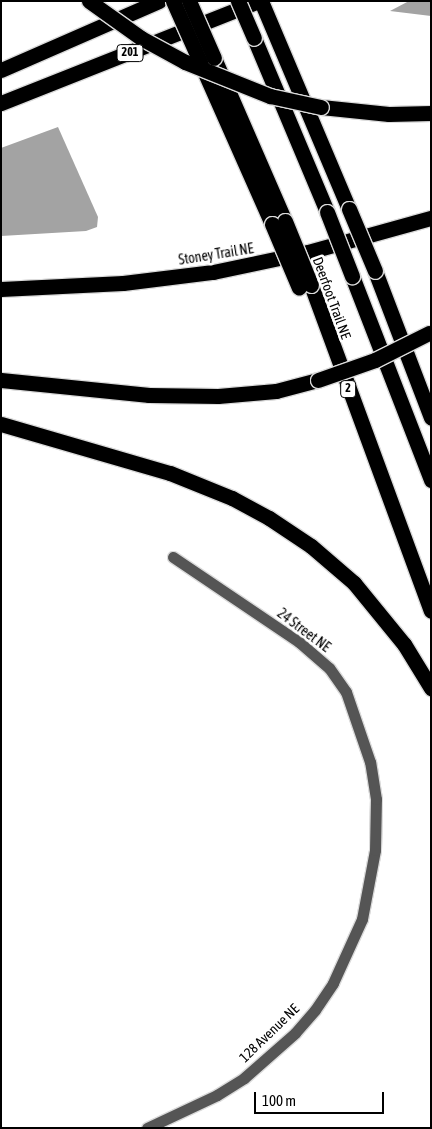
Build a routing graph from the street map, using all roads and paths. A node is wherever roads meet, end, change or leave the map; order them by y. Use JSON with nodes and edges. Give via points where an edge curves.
{"nodes":[{"id":1,"x":89,"y":1,"type":"edge"},
{"id":2,"x":159,"y":1,"type":"edge"},
{"id":3,"x":173,"y":1,"type":"edge"},
{"id":4,"x":189,"y":1,"type":"edge"},
{"id":5,"x":238,"y":1,"type":"edge"},
{"id":6,"x":260,"y":1,"type":"edge"},
{"id":7,"x":84,"y":35,"type":"junction"},
{"id":8,"x":207,"y":61,"type":"junction"},
{"id":9,"x":1,"y":64,"type":"edge"},
{"id":10,"x":1,"y":70,"type":"edge"},
{"id":11,"x":1,"y":103,"type":"edge"},
{"id":12,"x":431,"y":113,"type":"edge"},
{"id":13,"x":431,"y":218,"type":"edge"},
{"id":14,"x":1,"y":289,"type":"edge"},
{"id":15,"x":430,"y":332,"type":"edge"},
{"id":16,"x":1,"y":380,"type":"edge"},
{"id":17,"x":431,"y":418,"type":"edge"},
{"id":18,"x":1,"y":424,"type":"edge"},
{"id":19,"x":431,"y":480,"type":"edge"},
{"id":20,"x":173,"y":556,"type":"dead end"},
{"id":21,"x":431,"y":611,"type":"edge"},
{"id":22,"x":431,"y":688,"type":"edge"},
{"id":23,"x":371,"y":883,"type":"joint"},
{"id":24,"x":148,"y":1128,"type":"edge"}],
"edges":[{"from":1,"to":12,"type":"highway","bridge":true,"via":[[141,38],[185,62],[270,96],[321,107],[389,114]]},
{"from":2,"to":7,"type":"highway"},
{"from":3,"to":8,"type":"highway","bridge":true},
{"from":4,"to":8,"type":"highway","name":"Deerfoot Trail NE","number":"2","bridge":true},
{"from":5,"to":19,"type":"highway","name":"Deerfoot Trail NE","bridge":true,"via":[[327,212]]},
{"from":6,"to":11,"type":"highway","number":"201"},
{"from":6,"to":17,"type":"highway","bridge":true,"via":[[349,209]]},
{"from":7,"to":9,"type":"highway"},
{"from":7,"to":10,"type":"highway"},
{"from":8,"to":21,"type":"highway","name":"Deerfoot Trail NE","number":"2","bridge":true,"via":[[336,355]]},
{"from":13,"to":14,"type":"highway","name":"Stoney Trail NE","via":[[372,236],[238,268],[123,283]]},
{"from":15,"to":16,"type":"highway","bridge":true,"via":[[375,360],[318,380],[254,394],[178,396]]},
{"from":18,"to":22,"type":"highway","via":[[179,477],[232,498],[269,518],[311,546],[354,583],[404,644]]},
{"from":20,"to":23,"type":"street","name":"24 Street NE","via":[[299,642],[329,668],[346,692],[363,734],[376,799]]},
{"from":23,"to":24,"type":"street","name":"128 Avenue NE","via":[[362,919],[345,959],[324,996],[295,1033],[244,1078],[217,1095]]}]}
